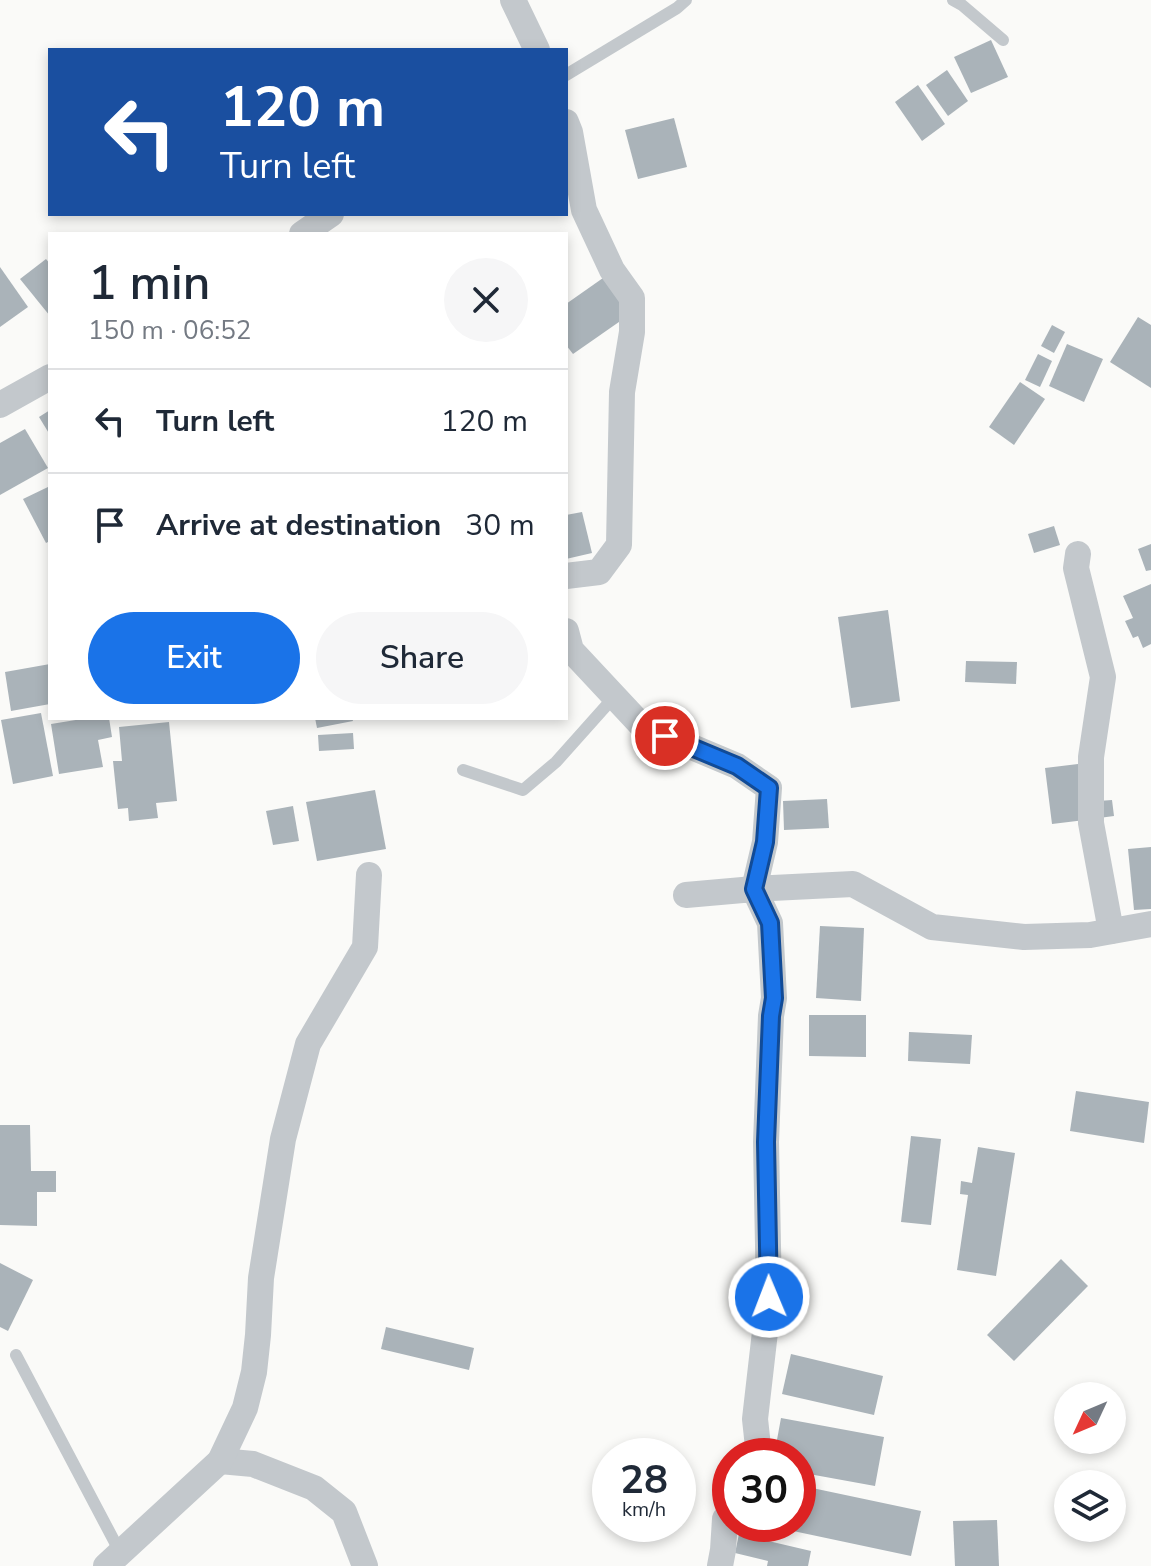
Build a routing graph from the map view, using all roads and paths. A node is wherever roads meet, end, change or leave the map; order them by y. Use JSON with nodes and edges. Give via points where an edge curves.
{"nodes":[{"id":1,"x":513,"y":0,"type":"edge"},
{"id":2,"x":686,"y":0,"type":"edge"},
{"id":3,"x":953,"y":0,"type":"edge"},
{"id":4,"x":1003,"y":40,"type":"dead end"},
{"id":5,"x":536,"y":48,"type":"edge"},
{"id":6,"x":568,"y":74,"type":"edge"},
{"id":7,"x":568,"y":127,"type":"edge"},
{"id":8,"x":328,"y":216,"type":"edge"},
{"id":9,"x":305,"y":232,"type":"edge"},
{"id":10,"x":48,"y":378,"type":"edge"},
{"id":11,"x":0,"y":405,"type":"edge"},
{"id":12,"x":1078,"y":554,"type":"dead end"},
{"id":13,"x":568,"y":576,"type":"edge"},
{"id":14,"x":568,"y":639,"type":"edge"},
{"id":15,"x":614,"y":697,"type":"junction"},
{"id":16,"x":463,"y":770,"type":"dead end"},
{"id":17,"x":369,"y":875,"type":"dead end"},
{"id":18,"x":754,"y":889,"type":"junction"},
{"id":19,"x":686,"y":895,"type":"dead end"},
{"id":20,"x":1151,"y":924,"type":"edge"},
{"id":21,"x":1111,"y":931,"type":"junction"},
{"id":22,"x":16,"y":1355,"type":"dead end"},
{"id":23,"x":757,"y":1438,"type":"edge"},
{"id":24,"x":220,"y":1461,"type":"junction"},
{"id":25,"x":723,"y":1542,"type":"edge"},
{"id":26,"x":113,"y":1559,"type":"edge"},
{"id":27,"x":365,"y":1566,"type":"edge"},
{"id":28,"x":720,"y":1566,"type":"edge"}],
"edges":[{"from":1,"to":5,"type":"street"},
{"from":2,"to":6,"type":"lane"},
{"from":3,"to":4,"type":"lane"},
{"from":7,"to":13,"type":"street","via":[[584,210],[612,270],[632,298],[632,332],[622,392],[619,545],[599,572]]},
{"from":8,"to":9,"type":"street"},
{"from":10,"to":11,"type":"street"},
{"from":12,"to":21,"type":"street","via":[[1076,568],[1103,677],[1091,757],[1091,823]]},
{"from":14,"to":15,"type":"street","via":[[571,650]]},
{"from":15,"to":16,"type":"lane","via":[[556,762],[523,790]]},
{"from":15,"to":18,"type":"street","via":[[642,726],[737,766],[769,788]]},
{"from":17,"to":24,"type":"street","via":[[365,947],[308,1044],[283,1139],[261,1278],[254,1372],[245,1408]]},
{"from":18,"to":19,"type":"street"},
{"from":18,"to":21,"type":"street","via":[[853,884],[932,927],[1024,937]]},
{"from":18,"to":23,"type":"street","via":[[770,923],[774,998],[766,1142],[769,1297]]},
{"from":20,"to":21,"type":"street"},
{"from":22,"to":26,"type":"lane"},
{"from":24,"to":26,"type":"street"},
{"from":24,"to":27,"type":"street","via":[[253,1464],[314,1488],[344,1512]]},
{"from":25,"to":28,"type":"street"}]}
